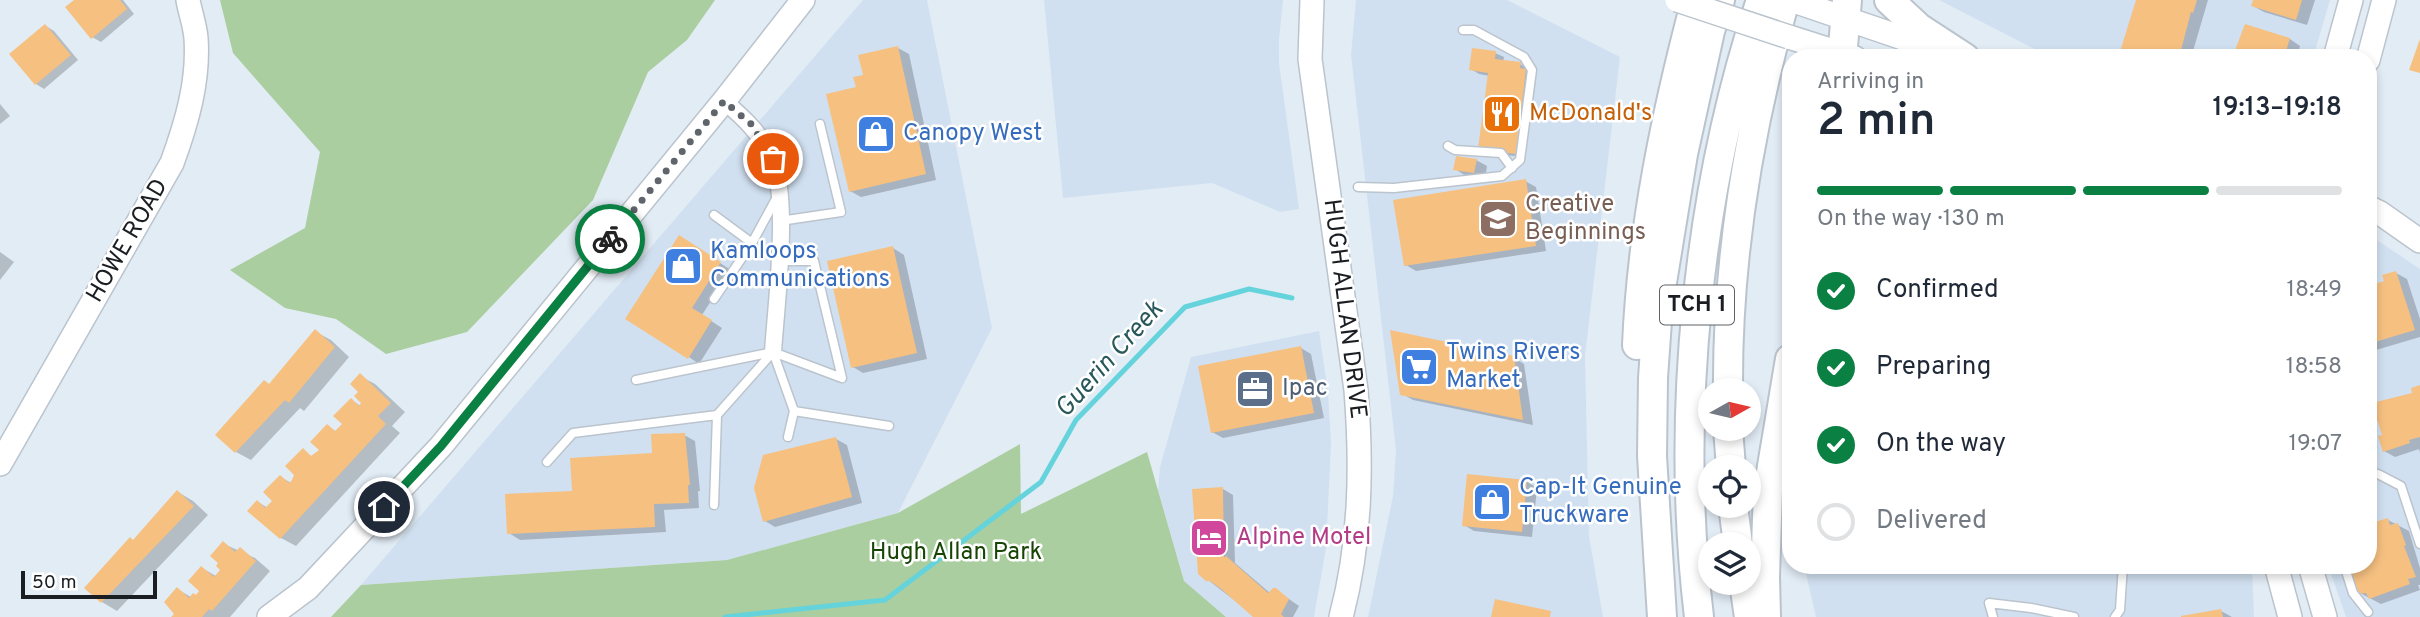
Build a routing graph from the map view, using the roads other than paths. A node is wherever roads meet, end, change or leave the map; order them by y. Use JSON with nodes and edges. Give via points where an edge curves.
{"nodes":[{"id":1,"x":187,"y":0,"type":"edge"},
{"id":2,"x":803,"y":0,"type":"edge"},
{"id":3,"x":1312,"y":0,"type":"edge"},
{"id":4,"x":1326,"y":0,"type":"edge"},
{"id":5,"x":1677,"y":0,"type":"edge"},
{"id":6,"x":1696,"y":0,"type":"edge"},
{"id":7,"x":1720,"y":0,"type":"edge"},
{"id":8,"x":1761,"y":0,"type":"edge"},
{"id":9,"x":1889,"y":0,"type":"edge"},
{"id":10,"x":2351,"y":0,"type":"edge"},
{"id":11,"x":2384,"y":0,"type":"edge"},
{"id":12,"x":1792,"y":1,"type":"edge"},
{"id":13,"x":1846,"y":10,"type":"edge"},
{"id":14,"x":1463,"y":30,"type":"dead end"},
{"id":15,"x":1825,"y":49,"type":"edge"},
{"id":16,"x":1846,"y":49,"type":"edge"},
{"id":17,"x":1940,"y":49,"type":"edge"},
{"id":18,"x":1949,"y":49,"type":"edge"},
{"id":19,"x":2337,"y":49,"type":"edge"},
{"id":20,"x":2371,"y":49,"type":"edge"},
{"id":21,"x":1310,"y":59,"type":"junction"},
{"id":22,"x":724,"y":101,"type":"junction"},
{"id":23,"x":820,"y":124,"type":"dead end"},
{"id":24,"x":1448,"y":146,"type":"dead end"},
{"id":25,"x":1512,"y":168,"type":"junction"},
{"id":26,"x":1358,"y":187,"type":"dead end"},
{"id":27,"x":780,"y":191,"type":"junction"},
{"id":28,"x":2377,"y":212,"type":"edge"},
{"id":29,"x":714,"y":215,"type":"dead end"},
{"id":30,"x":780,"y":221,"type":"junction"},
{"id":31,"x":2420,"y":240,"type":"edge"},
{"id":32,"x":752,"y":243,"type":"junction"},
{"id":33,"x":779,"y":261,"type":"junction"},
{"id":34,"x":714,"y":299,"type":"dead end"},
{"id":35,"x":773,"y":352,"type":"junction"},
{"id":36,"x":1728,"y":378,"type":"edge"},
{"id":37,"x":636,"y":380,"type":"dead end"},
{"id":38,"x":1782,"y":407,"type":"edge"},
{"id":39,"x":794,"y":411,"type":"junction"},
{"id":40,"x":717,"y":415,"type":"junction"},
{"id":41,"x":889,"y":426,"type":"dead end"},
{"id":42,"x":788,"y":437,"type":"dead end"},
{"id":43,"x":1652,"y":456,"type":"junction"},
{"id":44,"x":547,"y":461,"type":"dead end"},
{"id":45,"x":0,"y":464,"type":"edge"},
{"id":46,"x":2377,"y":474,"type":"edge"},
{"id":47,"x":714,"y":505,"type":"dead end"},
{"id":48,"x":2420,"y":544,"type":"edge"},
{"id":49,"x":2122,"y":574,"type":"edge"},
{"id":50,"x":2278,"y":574,"type":"edge"},
{"id":51,"x":2312,"y":574,"type":"edge"},
{"id":52,"x":2347,"y":574,"type":"edge"},
{"id":53,"x":308,"y":588,"type":"junction"},
{"id":54,"x":1746,"y":595,"type":"edge"},
{"id":55,"x":2368,"y":612,"type":"dead end"},
{"id":56,"x":269,"y":617,"type":"edge"},
{"id":57,"x":293,"y":617,"type":"edge"},
{"id":58,"x":1340,"y":617,"type":"edge"},
{"id":59,"x":1662,"y":617,"type":"edge"},
{"id":60,"x":1699,"y":617,"type":"edge"},
{"id":61,"x":1749,"y":617,"type":"edge"},
{"id":62,"x":1766,"y":617,"type":"edge"},
{"id":63,"x":1993,"y":617,"type":"edge"},
{"id":64,"x":2074,"y":617,"type":"edge"},
{"id":65,"x":2115,"y":617,"type":"edge"},
{"id":66,"x":2290,"y":617,"type":"edge"},
{"id":67,"x":2325,"y":617,"type":"edge"}],
"edges":[{"from":1,"to":45,"type":"main road","name":"HOWE ROAD","via":[[196,37],[195,83],[172,163]]},
{"from":2,"to":22,"type":"main road"},
{"from":3,"to":21,"type":"main road","name":"HUGH ALLAN DRIVE"},
{"from":4,"to":21,"type":"main road"},
{"from":5,"to":15,"type":"main road","bridge":true},
{"from":6,"to":43,"type":"highway","via":[[1658,163],[1639,298],[1637,350]]},
{"from":7,"to":43,"type":"highway","number":"TCH 1","via":[[1672,214],[1658,307]]},
{"from":8,"to":60,"type":"highway","number":"TCH 1","via":[[1729,114],[1701,271],[1691,377],[1691,524]]},
{"from":9,"to":18,"type":"highway"},
{"from":10,"to":19,"type":"main road"},
{"from":11,"to":20,"type":"main road"},
{"from":12,"to":13,"type":"main road"},
{"from":12,"to":36,"type":"highway","via":[[1763,82],[1744,179],[1730,296]]},
{"from":13,"to":16,"type":"highway"},
{"from":13,"to":17,"type":"main road"},
{"from":14,"to":25,"type":"lane","via":[[1474,30],[1524,57],[1532,70],[1520,160]]},
{"from":21,"to":58,"type":"main road","name":"HUGH ALLAN DRIVE","via":[[1360,441],[1354,551]]},
{"from":22,"to":27,"type":"street","via":[[751,124],[773,159]]},
{"from":22,"to":53,"type":"main road","via":[[441,446]]},
{"from":23,"to":30,"type":"lane","via":[[841,212]]},
{"from":24,"to":25,"type":"lane","via":[[1500,153]]},
{"from":25,"to":26,"type":"lane","via":[[1503,176],[1394,188]]},
{"from":27,"to":30,"type":"street"},
{"from":27,"to":32,"type":"lane"},
{"from":28,"to":31,"type":"main road"},
{"from":29,"to":32,"type":"lane"},
{"from":30,"to":33,"type":"street"},
{"from":32,"to":34,"type":"lane"},
{"from":33,"to":35,"type":"street"},
{"from":33,"to":35,"type":"lane","via":[[814,261],[842,377]]},
{"from":35,"to":37,"type":"lane"},
{"from":35,"to":39,"type":"lane"},
{"from":35,"to":40,"type":"lane"},
{"from":38,"to":62,"type":"highway","via":[[1768,490]]},
{"from":39,"to":41,"type":"lane"},
{"from":39,"to":42,"type":"lane"},
{"from":40,"to":44,"type":"lane","via":[[573,433]]},
{"from":40,"to":47,"type":"lane"},
{"from":43,"to":59,"type":"highway","number":"TCH 1"},
{"from":46,"to":48,"type":"lane","via":[[2401,486]]},
{"from":49,"to":65,"type":"lane","via":[[2120,610]]},
{"from":50,"to":66,"type":"main road"},
{"from":51,"to":67,"type":"main road"},
{"from":52,"to":55,"type":"lane","via":[[2353,593]]},
{"from":53,"to":56,"type":"main road"},
{"from":53,"to":57,"type":"main road"},
{"from":54,"to":61,"type":"highway"},
{"from":63,"to":64,"type":"lane","via":[[1989,603]]}]}
